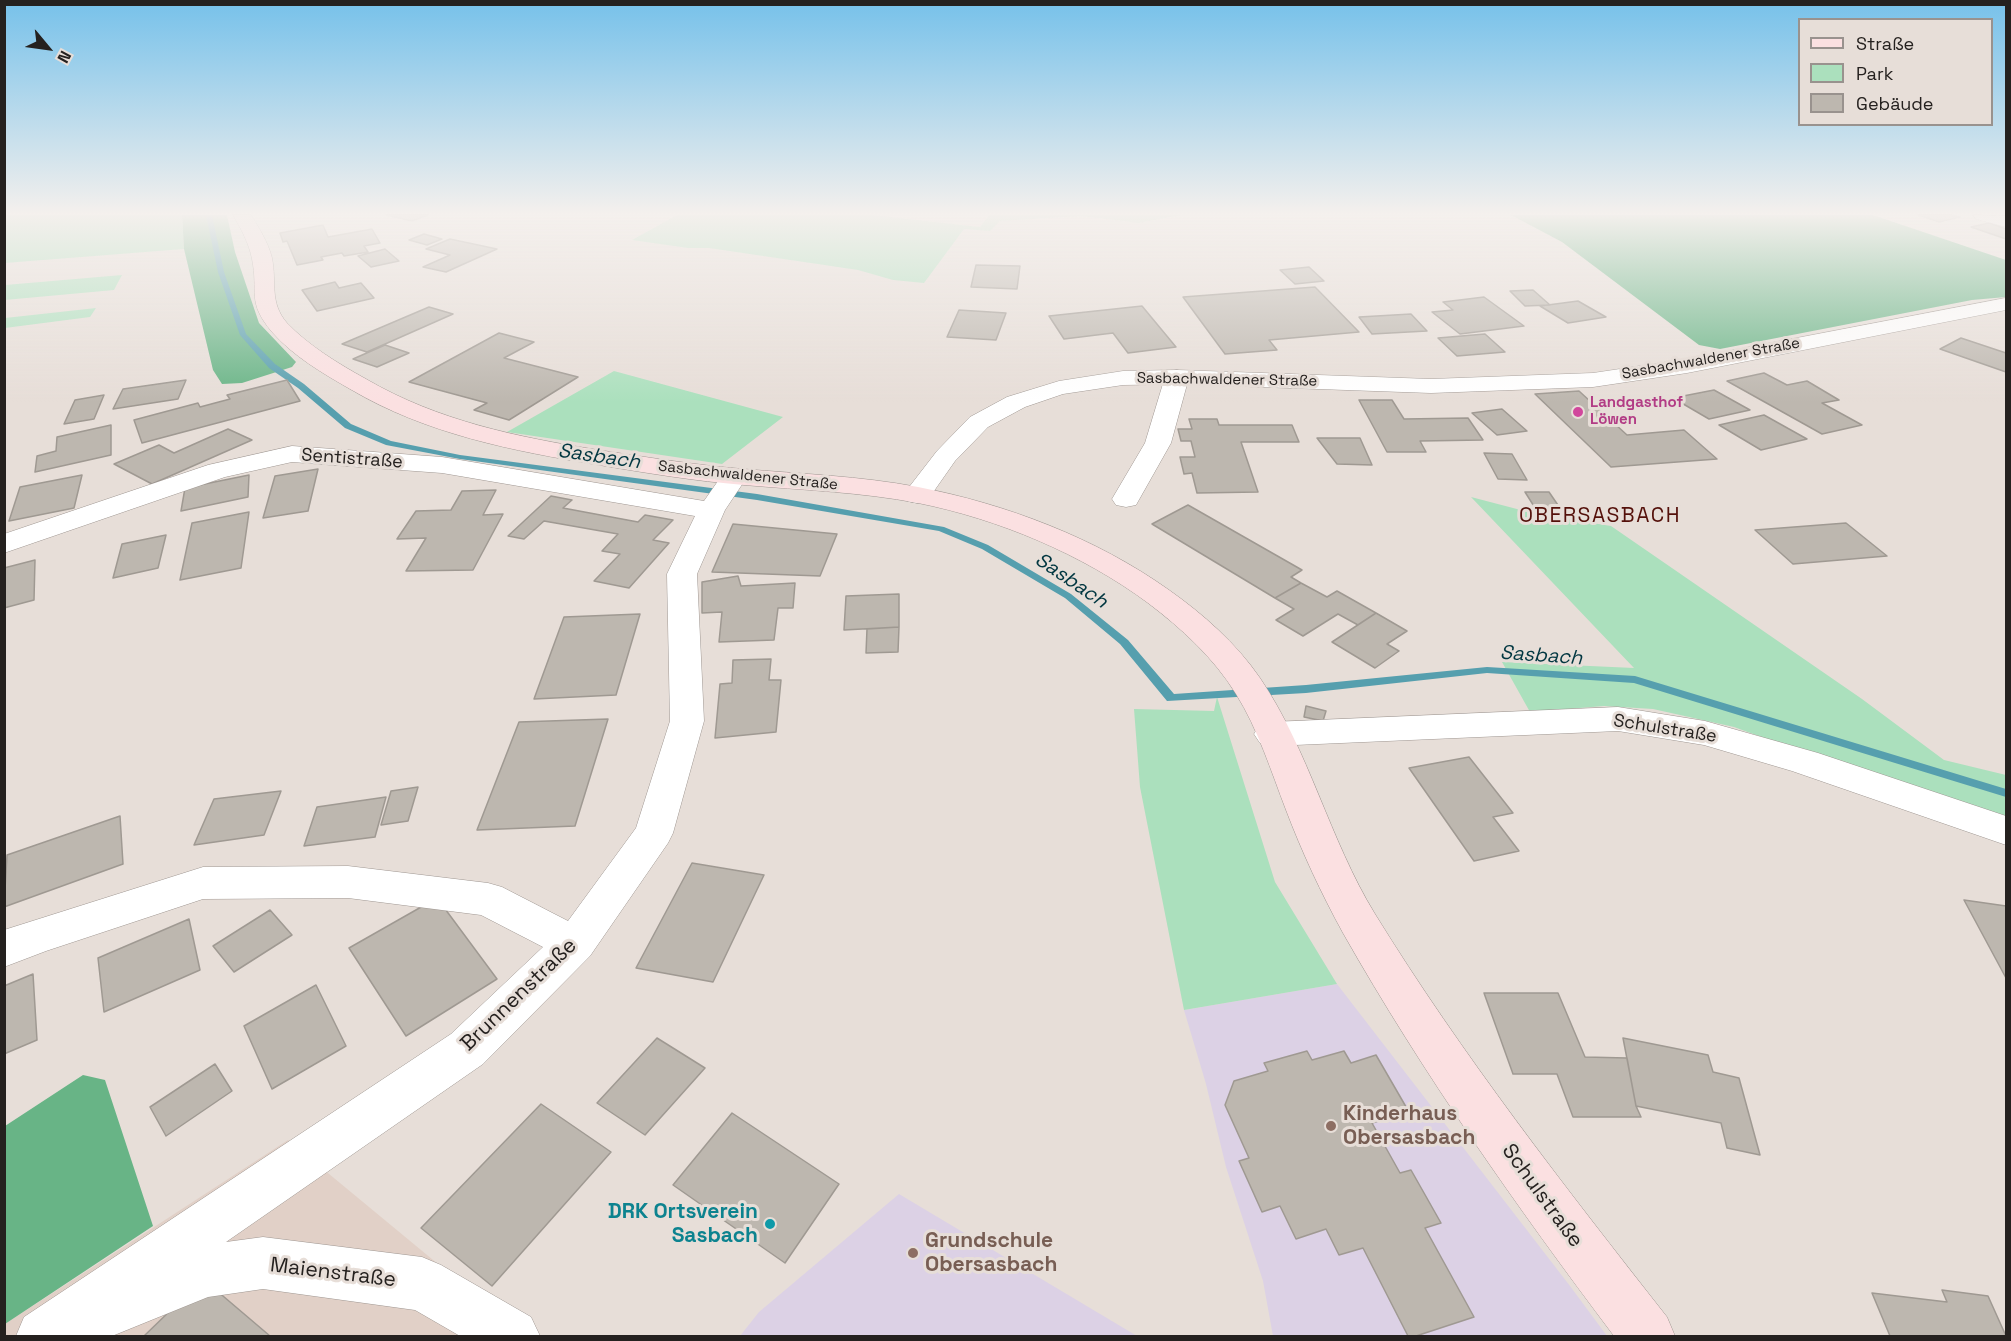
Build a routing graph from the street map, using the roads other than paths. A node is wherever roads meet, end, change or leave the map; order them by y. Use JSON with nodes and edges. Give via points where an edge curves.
{"nodes":[{"id":1,"x":264,"y":278,"type":"edge"},
{"id":2,"x":2007,"y":304,"type":"edge"},
{"id":3,"x":1177,"y":377,"type":"junction"},
{"id":4,"x":722,"y":493,"type":"junction"},
{"id":5,"x":916,"y":495,"type":"junction"},
{"id":6,"x":1126,"y":499,"type":"dead end"},
{"id":7,"x":4,"y":544,"type":"edge"},
{"id":8,"x":1265,"y":717,"type":"junction"},
{"id":9,"x":2007,"y":831,"type":"edge"},
{"id":10,"x":575,"y":944,"type":"junction"},
{"id":11,"x":4,"y":949,"type":"edge"},
{"id":12,"x":44,"y":1336,"type":"edge"},
{"id":13,"x":512,"y":1336,"type":"edge"},
{"id":14,"x":1648,"y":1336,"type":"edge"}],
"edges":[{"from":1,"to":4,"type":"main road","name":"Sasbachwaldener Straße","via":[[261,300],[289,338],[365,390],[413,414],[514,444],[651,467]]},
{"from":2,"to":3,"type":"street","name":"Sasbachwaldener Straße","via":[[1687,366],[1593,380],[1431,386]]},
{"from":3,"to":5,"type":"street","name":"Sasbachwaldener Straße","via":[[1123,378],[1059,387],[1016,402],[979,422]]},
{"from":3,"to":6,"type":"street","via":[[1158,443]]},
{"from":4,"to":5,"type":"main road","name":"Sasbachwaldener Straße","via":[[849,486]]},
{"from":4,"to":7,"type":"street","name":"Sentistraße","via":[[292,454],[217,471]]},
{"from":4,"to":10,"type":"street","name":"Brunnenstraße","via":[[682,574],[687,721],[654,833]]},
{"from":5,"to":8,"type":"main road","name":"Schulstraße","via":[[972,509],[1038,533],[1097,558],[1154,592],[1197,628],[1238,672]]},
{"from":8,"to":9,"type":"street","name":"Schulstraße","via":[[1618,719],[1705,733],[1805,762]]},
{"from":8,"to":14,"type":"main road","name":"Schulstraße","via":[[1330,871],[1389,973],[1459,1083]]},
{"from":10,"to":11,"type":"street","via":[[488,899],[348,882],[203,883]]},
{"from":10,"to":12,"type":"street","name":"Brunnenstraße","via":[[467,1048]]},
{"from":12,"to":13,"type":"street","name":"Maienstraße","via":[[208,1270],[263,1263],[422,1284]]}]}
